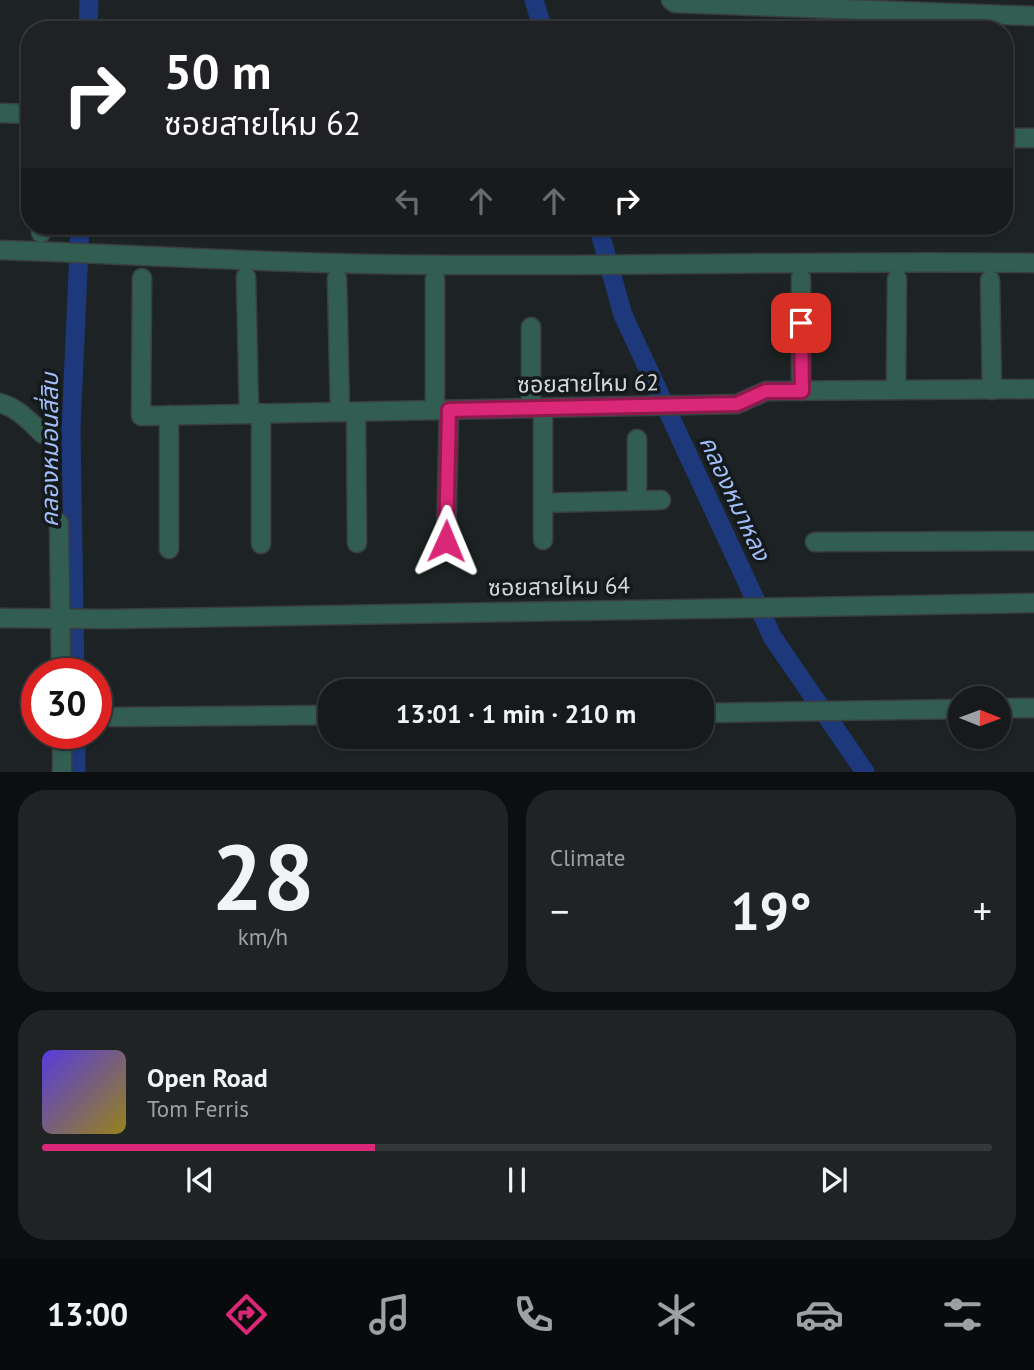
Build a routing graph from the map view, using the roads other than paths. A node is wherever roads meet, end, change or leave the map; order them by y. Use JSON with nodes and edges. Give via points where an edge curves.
{"nodes":[{"id":1,"x":671,"y":0,"type":"edge"},
{"id":2,"x":1034,"y":16,"type":"edge"},
{"id":3,"x":0,"y":113,"type":"edge"},
{"id":4,"x":21,"y":114,"type":"edge"},
{"id":5,"x":1013,"y":138,"type":"edge"},
{"id":6,"x":1034,"y":138,"type":"edge"},
{"id":7,"x":0,"y":250,"type":"edge"},
{"id":8,"x":1034,"y":263,"type":"edge"},
{"id":9,"x":246,"y":277,"type":"dead end"},
{"id":10,"x":142,"y":278,"type":"dead end"},
{"id":11,"x":337,"y":278,"type":"dead end"},
{"id":12,"x":801,"y":278,"type":"dead end"},
{"id":13,"x":435,"y":279,"type":"dead end"},
{"id":14,"x":897,"y":279,"type":"dead end"},
{"id":15,"x":990,"y":280,"type":"dead end"},
{"id":16,"x":531,"y":327,"type":"dead end"},
{"id":17,"x":1034,"y":389,"type":"edge"},
{"id":18,"x":896,"y":390,"type":"junction"},
{"id":19,"x":992,"y":390,"type":"junction"},
{"id":20,"x":802,"y":391,"type":"junction"},
{"id":21,"x":0,"y":403,"type":"edge"},
{"id":22,"x":537,"y":408,"type":"junction"},
{"id":23,"x":442,"y":410,"type":"junction"},
{"id":24,"x":348,"y":412,"type":"junction"},
{"id":25,"x":255,"y":414,"type":"junction"},
{"id":26,"x":169,"y":415,"type":"junction"},
{"id":27,"x":43,"y":433,"type":"dead end"},
{"id":28,"x":637,"y":439,"type":"dead end"},
{"id":29,"x":637,"y":500,"type":"junction"},
{"id":30,"x":661,"y":500,"type":"dead end"},
{"id":31,"x":543,"y":503,"type":"junction"},
{"id":32,"x":59,"y":523,"type":"dead end"},
{"id":33,"x":542,"y":540,"type":"dead end"},
{"id":34,"x":446,"y":541,"type":"dead end"},
{"id":35,"x":1034,"y":541,"type":"edge"},
{"id":36,"x":816,"y":542,"type":"dead end"},
{"id":37,"x":357,"y":543,"type":"dead end"},
{"id":38,"x":261,"y":544,"type":"dead end"},
{"id":39,"x":169,"y":549,"type":"dead end"},
{"id":40,"x":1034,"y":603,"type":"edge"},
{"id":41,"x":0,"y":618,"type":"edge"},
{"id":42,"x":64,"y":619,"type":"junction"},
{"id":43,"x":62,"y":658,"type":"edge"},
{"id":44,"x":1012,"y":708,"type":"edge"},
{"id":45,"x":1034,"y":708,"type":"edge"},
{"id":46,"x":948,"y":709,"type":"edge"},
{"id":47,"x":714,"y":713,"type":"edge"},
{"id":48,"x":318,"y":715,"type":"edge"},
{"id":49,"x":112,"y":717,"type":"edge"},
{"id":50,"x":62,"y":749,"type":"edge"},
{"id":51,"x":62,"y":772,"type":"edge"}],
"edges":[{"from":1,"to":2,"type":"street"},
{"from":3,"to":4,"type":"street"},
{"from":5,"to":6,"type":"street"},
{"from":7,"to":8,"type":"street","via":[[372,264]]},
{"from":9,"to":25,"type":"street"},
{"from":10,"to":26,"type":"street","name":"ซอยสายไหม 62","via":[[141,416]]},
{"from":11,"to":24,"type":"street"},
{"from":12,"to":20,"type":"street"},
{"from":13,"to":23,"type":"street"},
{"from":14,"to":18,"type":"street"},
{"from":15,"to":19,"type":"street"},
{"from":16,"to":22,"type":"street"},
{"from":17,"to":19,"type":"street","name":"ซอยสายไหม 62"},
{"from":18,"to":19,"type":"street","name":"ซอยสายไหม 62"},
{"from":18,"to":20,"type":"street","name":"ซอยสายไหม 62"},
{"from":20,"to":22,"type":"street","name":"ซอยสายไหม 62","via":[[766,391],[737,404]]},
{"from":21,"to":27,"type":"street","via":[[10,405]]},
{"from":22,"to":23,"type":"street","name":"ซอยสายไหม 62"},
{"from":22,"to":31,"type":"street"},
{"from":23,"to":24,"type":"street","name":"ซอยสายไหม 62"},
{"from":23,"to":34,"type":"street"},
{"from":24,"to":25,"type":"street","name":"ซอยสายไหม 62"},
{"from":24,"to":37,"type":"street"},
{"from":25,"to":26,"type":"street","name":"ซอยสายไหม 62"},
{"from":25,"to":38,"type":"street"},
{"from":26,"to":39,"type":"street"},
{"from":28,"to":29,"type":"street"},
{"from":29,"to":30,"type":"street"},
{"from":29,"to":31,"type":"street"},
{"from":31,"to":33,"type":"street"},
{"from":32,"to":42,"type":"street"},
{"from":35,"to":36,"type":"street"},
{"from":40,"to":42,"type":"street","name":"ซอยสายไหม 64"},
{"from":41,"to":42,"type":"street","name":"ซอยสายไหม 64"},
{"from":42,"to":43,"type":"street"},
{"from":44,"to":45,"type":"street"},
{"from":46,"to":47,"type":"street"},
{"from":48,"to":49,"type":"street"},
{"from":50,"to":51,"type":"street"}]}
